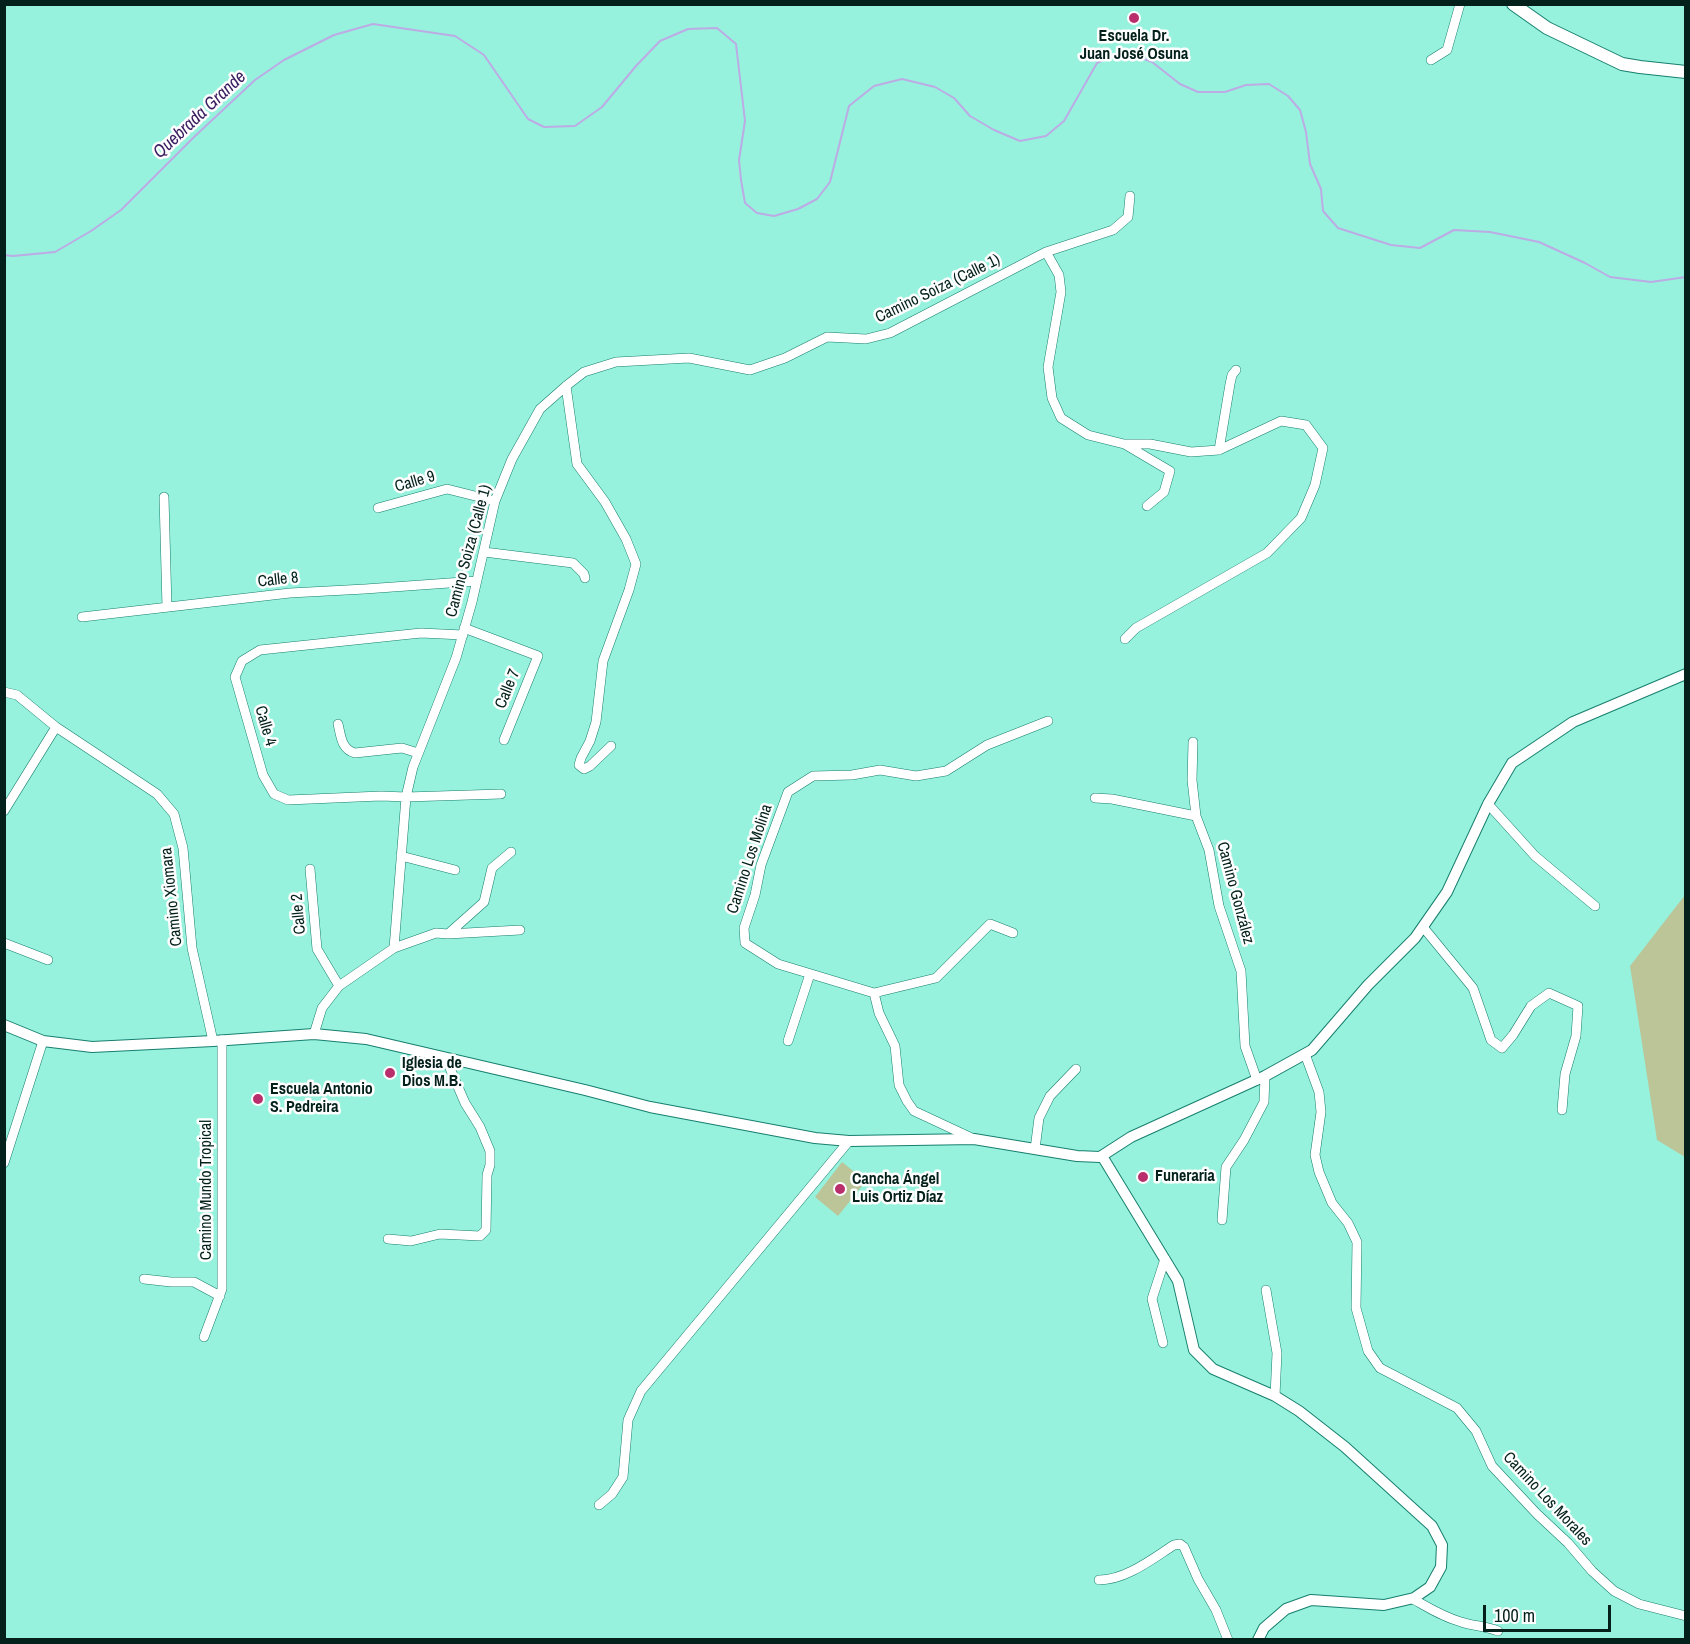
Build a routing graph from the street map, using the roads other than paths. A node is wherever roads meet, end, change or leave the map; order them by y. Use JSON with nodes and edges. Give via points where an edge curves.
{"nodes":[{"id":1,"x":1460,"y":4,"type":"edge"},
{"id":2,"x":1513,"y":4,"type":"edge"},
{"id":3,"x":1431,"y":60,"type":"dead end"},
{"id":4,"x":1686,"y":72,"type":"edge"},
{"id":5,"x":1130,"y":196,"type":"dead end"},
{"id":6,"x":1046,"y":252,"type":"junction"},
{"id":7,"x":1236,"y":370,"type":"dead end"},
{"id":8,"x":566,"y":386,"type":"junction"},
{"id":9,"x":1124,"y":444,"type":"junction"},
{"id":10,"x":1219,"y":450,"type":"junction"},
{"id":11,"x":165,"y":497,"type":"dead end"},
{"id":12,"x":495,"y":501,"type":"junction"},
{"id":13,"x":1147,"y":506,"type":"dead end"},
{"id":14,"x":378,"y":508,"type":"dead end"},
{"id":15,"x":484,"y":552,"type":"junction"},
{"id":16,"x":585,"y":578,"type":"dead end"},
{"id":17,"x":477,"y":581,"type":"junction"},
{"id":18,"x":167,"y":607,"type":"junction"},
{"id":19,"x":82,"y":617,"type":"dead end"},
{"id":20,"x":464,"y":632,"type":"junction"},
{"id":21,"x":1125,"y":639,"type":"dead end"},
{"id":22,"x":1686,"y":674,"type":"edge"},
{"id":23,"x":4,"y":692,"type":"edge"},
{"id":24,"x":1048,"y":721,"type":"dead end"},
{"id":25,"x":338,"y":724,"type":"dead end"},
{"id":26,"x":57,"y":727,"type":"junction"},
{"id":27,"x":504,"y":740,"type":"dead end"},
{"id":28,"x":1193,"y":742,"type":"dead end"},
{"id":29,"x":611,"y":746,"type":"dead end"},
{"id":30,"x":418,"y":753,"type":"junction"},
{"id":31,"x":501,"y":794,"type":"dead end"},
{"id":32,"x":406,"y":797,"type":"junction"},
{"id":33,"x":1095,"y":798,"type":"dead end"},
{"id":34,"x":1488,"y":804,"type":"junction"},
{"id":35,"x":4,"y":811,"type":"edge"},
{"id":36,"x":1196,"y":816,"type":"junction"},
{"id":37,"x":511,"y":852,"type":"dead end"},
{"id":38,"x":401,"y":856,"type":"junction"},
{"id":39,"x":310,"y":869,"type":"dead end"},
{"id":40,"x":455,"y":870,"type":"dead end"},
{"id":41,"x":1595,"y":906,"type":"dead end"},
{"id":42,"x":1423,"y":927,"type":"junction"},
{"id":43,"x":520,"y":930,"type":"dead end"},
{"id":44,"x":1013,"y":933,"type":"dead end"},
{"id":45,"x":448,"y":934,"type":"junction"},
{"id":46,"x":4,"y":943,"type":"edge"},
{"id":47,"x":394,"y":948,"type":"junction"},
{"id":48,"x":48,"y":960,"type":"dead end"},
{"id":49,"x":810,"y":974,"type":"junction"},
{"id":50,"x":339,"y":986,"type":"junction"},
{"id":51,"x":874,"y":993,"type":"junction"},
{"id":52,"x":4,"y":1025,"type":"edge"},
{"id":53,"x":314,"y":1034,"type":"junction"},
{"id":54,"x":43,"y":1041,"type":"junction"},
{"id":55,"x":218,"y":1041,"type":"junction"},
{"id":56,"x":788,"y":1041,"type":"dead end"},
{"id":57,"x":1305,"y":1054,"type":"junction"},
{"id":58,"x":446,"y":1059,"type":"junction"},
{"id":59,"x":1076,"y":1069,"type":"dead end"},
{"id":60,"x":1261,"y":1078,"type":"junction"},
{"id":61,"x":1562,"y":1110,"type":"dead end"},
{"id":62,"x":974,"y":1139,"type":"junction"},
{"id":63,"x":849,"y":1141,"type":"junction"},
{"id":64,"x":1035,"y":1149,"type":"junction"},
{"id":65,"x":1102,"y":1156,"type":"junction"},
{"id":66,"x":4,"y":1163,"type":"edge"},
{"id":67,"x":1222,"y":1220,"type":"dead end"},
{"id":68,"x":388,"y":1239,"type":"dead end"},
{"id":69,"x":1165,"y":1259,"type":"junction"},
{"id":70,"x":144,"y":1279,"type":"dead end"},
{"id":71,"x":1266,"y":1290,"type":"dead end"},
{"id":72,"x":220,"y":1296,"type":"junction"},
{"id":73,"x":204,"y":1337,"type":"dead end"},
{"id":74,"x":1163,"y":1342,"type":"dead end"},
{"id":75,"x":1275,"y":1396,"type":"junction"},
{"id":76,"x":600,"y":1505,"type":"dead end"},
{"id":77,"x":1099,"y":1580,"type":"dead end"},
{"id":78,"x":1413,"y":1599,"type":"junction"},
{"id":79,"x":1686,"y":1616,"type":"edge"},
{"id":80,"x":1498,"y":1631,"type":"dead end"},
{"id":81,"x":1228,"y":1640,"type":"edge"},
{"id":82,"x":1258,"y":1640,"type":"edge"}],
"edges":[{"from":1,"to":3,"type":"street","via":[[1447,50]]},
{"from":2,"to":4,"type":"main road","via":[[1547,28],[1622,64]]},
{"from":5,"to":6,"type":"street","name":"Camino Soiza (Calle 1)","via":[[1128,216],[1113,230]]},
{"from":6,"to":8,"type":"street","name":"Camino Soiza (Calle 1)","via":[[890,333],[866,339],[827,337],[750,370],[689,358],[616,362],[585,372]]},
{"from":6,"to":9,"type":"street","via":[[1059,275],[1061,292],[1048,367],[1052,398],[1060,418],[1088,435]]},
{"from":7,"to":10,"type":"street"},
{"from":8,"to":12,"type":"street","name":"Camino Soiza (Calle 1)","via":[[540,409],[512,459]]},
{"from":8,"to":29,"type":"street","via":[[577,464],[605,502],[636,564],[603,661],[596,722],[579,765],[584,769],[590,766]]},
{"from":9,"to":10,"type":"street","via":[[1150,444],[1191,453]]},
{"from":9,"to":13,"type":"street","via":[[1170,471],[1164,492]]},
{"from":10,"to":21,"type":"street","via":[[1281,421],[1306,425],[1323,448],[1302,518],[1267,553],[1136,628]]},
{"from":11,"to":18,"type":"street"},
{"from":12,"to":14,"type":"street","name":"Calle 9","via":[[447,489]]},
{"from":12,"to":15,"type":"street","name":"Camino Soiza (Calle 1)"},
{"from":15,"to":16,"type":"street","via":[[573,563]]},
{"from":15,"to":17,"type":"street","name":"Camino Soiza (Calle 1)"},
{"from":17,"to":18,"type":"street","name":"Calle 8","via":[[290,593]]},
{"from":17,"to":20,"type":"street","name":"Camino Soiza (Calle 1)"},
{"from":18,"to":19,"type":"street","name":"Calle 8"},
{"from":20,"to":27,"type":"street","name":"Calle 7","via":[[538,656]]},
{"from":20,"to":30,"type":"street","name":"Camino Soiza (Calle 1)"},
{"from":20,"to":32,"type":"street","name":"Calle 4","via":[[260,650],[242,661],[235,677],[263,775],[274,794],[288,800]]},
{"from":22,"to":34,"type":"street","via":[[1574,722],[1543,741],[1512,763]]},
{"from":23,"to":26,"type":"street","name":"Camino Xiomara","via":[[17,695]]},
{"from":24,"to":49,"type":"street","name":"Camino Los Molina","via":[[987,745],[946,771],[916,777],[880,770],[813,776],[788,792],[761,865],[744,928],[745,943],[778,964]]},
{"from":25,"to":30,"type":"street","via":[[344,748],[350,752],[402,748]]},
{"from":26,"to":35,"type":"street"},
{"from":26,"to":55,"type":"street","name":"Camino Xiomara","via":[[157,794],[174,814],[183,848],[192,948]]},
{"from":28,"to":36,"type":"street","name":"Camino González"},
{"from":30,"to":32,"type":"street","name":"Camino Soiza (Calle 1)"},
{"from":31,"to":32,"type":"street","name":"Calle 4"},
{"from":32,"to":38,"type":"street","name":"Camino Soiza (Calle 1)"},
{"from":33,"to":36,"type":"street"},
{"from":34,"to":41,"type":"street","via":[[1535,856]]},
{"from":34,"to":42,"type":"street","via":[[1447,892]]},
{"from":36,"to":60,"type":"street","name":"Camino González","via":[[1209,850],[1220,906],[1241,971],[1245,1046]]},
{"from":37,"to":45,"type":"street","via":[[492,868],[484,902]]},
{"from":38,"to":40,"type":"street"},
{"from":38,"to":47,"type":"street","name":"Camino Soiza (Calle 1)"},
{"from":39,"to":50,"type":"street","name":"Calle 2","via":[[317,949]]},
{"from":42,"to":57,"type":"street"},
{"from":42,"to":61,"type":"street","via":[[1473,988],[1491,1041],[1502,1048],[1531,1006],[1549,993],[1578,1006],[1576,1036],[1564,1074]]},
{"from":43,"to":45,"type":"street"},
{"from":44,"to":51,"type":"street","via":[[990,924],[936,978]]},
{"from":45,"to":47,"type":"street","via":[[436,933]]},
{"from":46,"to":48,"type":"street"},
{"from":47,"to":50,"type":"street"},
{"from":49,"to":51,"type":"street","name":"Camino Los Molina"},
{"from":49,"to":56,"type":"street"},
{"from":50,"to":53,"type":"street","via":[[322,1008]]},
{"from":51,"to":62,"type":"street","via":[[895,1046],[899,1085],[914,1111]]},
{"from":52,"to":54,"type":"street"},
{"from":53,"to":55,"type":"street"},
{"from":53,"to":58,"type":"street","via":[[366,1039]]},
{"from":54,"to":55,"type":"street","via":[[92,1047]]},
{"from":54,"to":66,"type":"street"},
{"from":55,"to":72,"type":"street","name":"Camino Mundo Tropical"},
{"from":57,"to":60,"type":"street"},
{"from":57,"to":79,"type":"street","name":"Camino Los Morales","via":[[1319,1092],[1321,1112],[1315,1155],[1319,1173],[1332,1203],[1357,1242],[1356,1308],[1368,1351],[1380,1368],[1457,1408],[1476,1431],[1492,1466],[1614,1591],[1639,1604]]},
{"from":58,"to":63,"type":"street","via":[[650,1107]]},
{"from":58,"to":68,"type":"street","via":[[490,1151],[486,1230],[480,1236],[440,1234],[411,1242]]},
{"from":59,"to":64,"type":"street","via":[[1050,1096],[1039,1118]]},
{"from":60,"to":65,"type":"street","via":[[1131,1137]]},
{"from":60,"to":67,"type":"street","via":[[1264,1102],[1226,1167]]},
{"from":62,"to":63,"type":"street"},
{"from":62,"to":64,"type":"street"},
{"from":63,"to":76,"type":"street","via":[[641,1391],[628,1420],[623,1477]]},
{"from":64,"to":65,"type":"street"},
{"from":65,"to":69,"type":"street"},
{"from":69,"to":74,"type":"street","via":[[1152,1299]]},
{"from":69,"to":75,"type":"street","via":[[1178,1281],[1194,1350],[1213,1369]]},
{"from":70,"to":72,"type":"street","via":[[194,1282]]},
{"from":71,"to":75,"type":"street","via":[[1276,1353]]},
{"from":72,"to":73,"type":"street","name":"Camino Mundo Tropical"},
{"from":75,"to":78,"type":"street","via":[[1345,1446],[1432,1526],[1442,1545],[1442,1567],[1430,1587]]},
{"from":77,"to":81,"type":"street","via":[[1117,1578],[1180,1544]]},
{"from":78,"to":80,"type":"street","via":[[1462,1623]]},
{"from":78,"to":82,"type":"street","via":[[1384,1605],[1311,1600],[1286,1609],[1264,1628]]}]}
